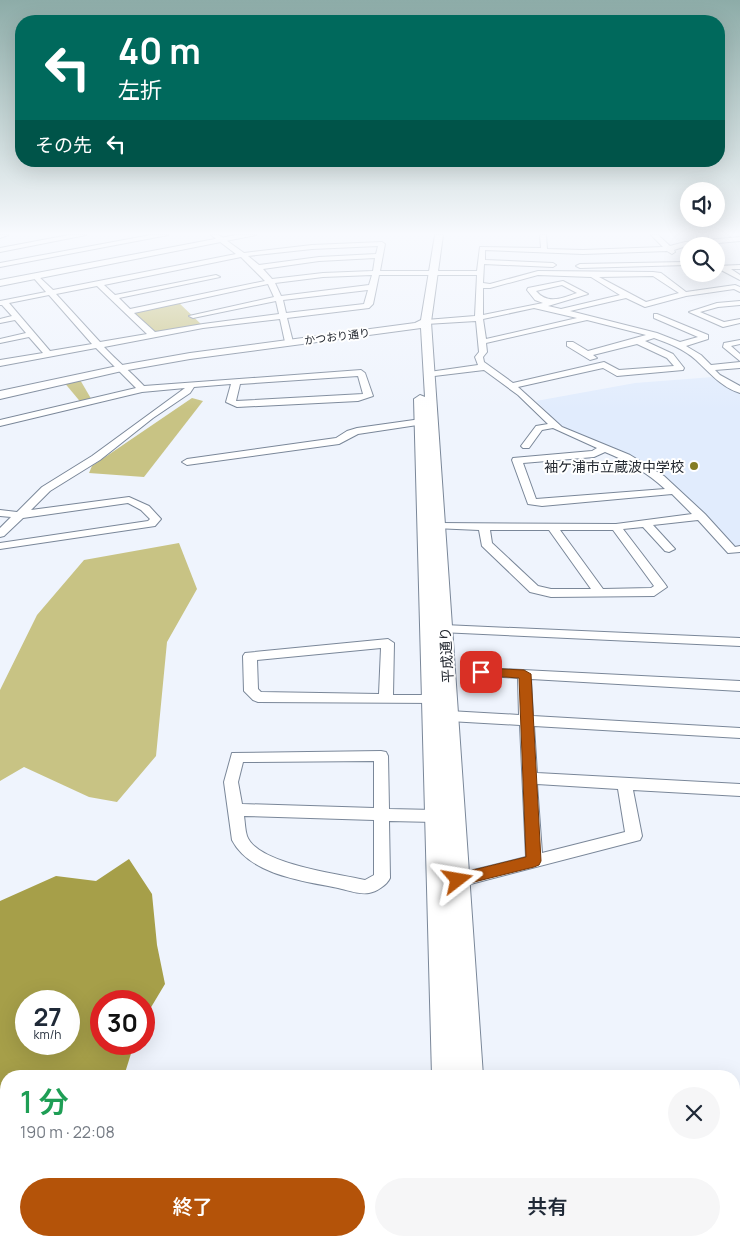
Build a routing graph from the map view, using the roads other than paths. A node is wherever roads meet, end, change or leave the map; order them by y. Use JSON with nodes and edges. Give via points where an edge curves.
{"nodes":[{"id":1,"x":44,"y":293,"type":"edge"},
{"id":2,"x":51,"y":293,"type":"edge"},
{"id":3,"x":109,"y":293,"type":"edge"},
{"id":4,"x":138,"y":293,"type":"edge"},
{"id":5,"x":223,"y":293,"type":"edge"},
{"id":6,"x":276,"y":293,"type":"edge"},
{"id":7,"x":320,"y":293,"type":"edge"},
{"id":8,"x":372,"y":293,"type":"edge"},
{"id":9,"x":425,"y":293,"type":"edge"},
{"id":10,"x":479,"y":293,"type":"edge"},
{"id":11,"x":534,"y":293,"type":"edge"},
{"id":12,"x":582,"y":293,"type":"edge"},
{"id":13,"x":625,"y":293,"type":"edge"},
{"id":14,"x":691,"y":293,"type":"edge"},
{"id":15,"x":685,"y":294,"type":"joint"},
{"id":16,"x":629,"y":295,"type":"junction"},
{"id":17,"x":114,"y":298,"type":"junction"},
{"id":18,"x":278,"y":298,"type":"junction"},
{"id":19,"x":2,"y":302,"type":"edge"},
{"id":20,"x":549,"y":303,"type":"junction"},
{"id":21,"x":740,"y":303,"type":"edge"},
{"id":22,"x":538,"y":307,"type":"junction"},
{"id":23,"x":185,"y":309,"type":"junction"},
{"id":24,"x":561,"y":311,"type":"junction"},
{"id":25,"x":129,"y":312,"type":"junction"},
{"id":26,"x":657,"y":316,"type":"dead end"},
{"id":27,"x":17,"y":317,"type":"junction"},
{"id":28,"x":283,"y":317,"type":"junction"},
{"id":29,"x":588,"y":317,"type":"junction"},
{"id":30,"x":479,"y":318,"type":"junction"},
{"id":31,"x":0,"y":321,"type":"edge"},
{"id":32,"x":740,"y":321,"type":"edge"},
{"id":33,"x":420,"y":323,"type":"junction"},
{"id":34,"x":203,"y":326,"type":"junction"},
{"id":35,"x":32,"y":334,"type":"junction"},
{"id":36,"x":154,"y":335,"type":"junction"},
{"id":37,"x":654,"y":335,"type":"junction"},
{"id":38,"x":288,"y":339,"type":"junction"},
{"id":39,"x":0,"y":341,"type":"edge"},
{"id":40,"x":638,"y":341,"type":"junction"},
{"id":41,"x":482,"y":342,"type":"junction"},
{"id":42,"x":740,"y":342,"type":"edge"},
{"id":43,"x":570,"y":344,"type":"dead end"},
{"id":44,"x":99,"y":345,"type":"junction"},
{"id":45,"x":680,"y":345,"type":"junction"},
{"id":46,"x":586,"y":354,"type":"junction"},
{"id":47,"x":49,"y":355,"type":"junction"},
{"id":48,"x":740,"y":358,"type":"edge"},
{"id":49,"x":0,"y":363,"type":"edge"},
{"id":50,"x":604,"y":365,"type":"junction"},
{"id":51,"x":740,"y":365,"type":"edge"},
{"id":52,"x":119,"y":367,"type":"junction"},
{"id":53,"x":485,"y":367,"type":"junction"},
{"id":54,"x":708,"y":368,"type":"junction"},
{"id":55,"x":429,"y":375,"type":"junction"},
{"id":56,"x":236,"y":382,"type":"junction"},
{"id":57,"x":191,"y":385,"type":"junction"},
{"id":58,"x":511,"y":386,"type":"junction"},
{"id":59,"x":142,"y":389,"type":"junction"},
{"id":60,"x":740,"y":390,"type":"edge"},
{"id":61,"x":0,"y":391,"type":"edge"},
{"id":62,"x":0,"y":395,"type":"edge"},
{"id":63,"x":420,"y":422,"type":"junction"},
{"id":64,"x":0,"y":423,"type":"edge"},
{"id":65,"x":554,"y":425,"type":"junction"},
{"id":66,"x":526,"y":446,"type":"dead end"},
{"id":67,"x":603,"y":449,"type":"junction"},
{"id":68,"x":188,"y":462,"type":"dead end"},
{"id":69,"x":674,"y":491,"type":"junction"},
{"id":70,"x":0,"y":513,"type":"edge"},
{"id":71,"x":18,"y":515,"type":"junction"},
{"id":72,"x":700,"y":516,"type":"junction"},
{"id":73,"x":645,"y":523,"type":"junction"},
{"id":74,"x":438,"y":526,"type":"junction"},
{"id":75,"x":484,"y":526,"type":"junction"},
{"id":76,"x":552,"y":527,"type":"junction"},
{"id":77,"x":616,"y":527,"type":"junction"},
{"id":78,"x":0,"y":534,"type":"edge"},
{"id":79,"x":0,"y":546,"type":"edge"},
{"id":80,"x":669,"y":549,"type":"dead end"},
{"id":81,"x":740,"y":549,"type":"edge"},
{"id":82,"x":600,"y":593,"type":"junction"},
{"id":83,"x":444,"y":629,"type":"junction"},
{"id":84,"x":740,"y":642,"type":"edge"},
{"id":85,"x":481,"y":672,"type":"dead end"},
{"id":86,"x":524,"y":674,"type":"junction"},
{"id":87,"x":740,"y":686,"type":"edge"},
{"id":88,"x":386,"y":700,"type":"junction"},
{"id":89,"x":431,"y":700,"type":"junction"},
{"id":90,"x":449,"y":716,"type":"junction"},
{"id":91,"x":528,"y":721,"type":"junction"},
{"id":92,"x":740,"y":733,"type":"edge"},
{"id":93,"x":530,"y":778,"type":"junction"},
{"id":94,"x":625,"y":784,"type":"junction"},
{"id":95,"x":740,"y":790,"type":"edge"},
{"id":96,"x":236,"y":810,"type":"junction"},
{"id":97,"x":380,"y":814,"type":"junction"},
{"id":98,"x":436,"y":816,"type":"junction"},
{"id":99,"x":534,"y":861,"type":"junction"},
{"id":100,"x":458,"y":880,"type":"junction"},
{"id":101,"x":445,"y":1070,"type":"edge"},
{"id":102,"x":470,"y":1070,"type":"edge"}],
"edges":[{"from":1,"to":19,"type":"street"},
{"from":2,"to":44,"type":"street"},
{"from":3,"to":17,"type":"street"},
{"from":4,"to":17,"type":"street"},
{"from":5,"to":23,"type":"street"},
{"from":6,"to":18,"type":"street"},
{"from":7,"to":18,"type":"street"},
{"from":8,"to":28,"type":"street","via":[[366,306]]},
{"from":9,"to":33,"type":"street","name":"平成通り"},
{"from":10,"to":30,"type":"street"},
{"from":11,"to":20,"type":"street"},
{"from":12,"to":20,"type":"street"},
{"from":13,"to":16,"type":"street"},
{"from":14,"to":15,"type":"street"},
{"from":15,"to":16,"type":"street","via":[[645,305]]},
{"from":16,"to":24,"type":"street"},
{"from":17,"to":25,"type":"street"},
{"from":18,"to":23,"type":"street"},
{"from":18,"to":28,"type":"street"},
{"from":19,"to":27,"type":"street"},
{"from":20,"to":22,"type":"street"},
{"from":21,"to":32,"type":"street","via":[[693,312],[724,325]]},
{"from":22,"to":24,"type":"street"},
{"from":22,"to":30,"type":"street"},
{"from":23,"to":25,"type":"street"},
{"from":23,"to":34,"type":"street"},
{"from":24,"to":29,"type":"street"},
{"from":25,"to":36,"type":"street"},
{"from":26,"to":45,"type":"street","via":[[705,337]]},
{"from":27,"to":31,"type":"street"},
{"from":27,"to":35,"type":"street"},
{"from":28,"to":34,"type":"street"},
{"from":28,"to":38,"type":"street"},
{"from":29,"to":37,"type":"street"},
{"from":29,"to":41,"type":"street"},
{"from":30,"to":33,"type":"street"},
{"from":30,"to":41,"type":"street"},
{"from":33,"to":38,"type":"street","name":"かつおり通り"},
{"from":33,"to":55,"type":"street","name":"平成通り"},
{"from":33,"to":63,"type":"street","name":"平成通り"},
{"from":34,"to":36,"type":"street"},
{"from":35,"to":39,"type":"street"},
{"from":35,"to":47,"type":"street"},
{"from":36,"to":44,"type":"street"},
{"from":37,"to":40,"type":"street"},
{"from":37,"to":45,"type":"street"},
{"from":38,"to":52,"type":"street","name":"かつおり通り"},
{"from":40,"to":46,"type":"street"},
{"from":40,"to":50,"type":"street","via":[[670,356],[680,368],[617,373]]},
{"from":41,"to":53,"type":"street","via":[[483,352],[479,357]]},
{"from":42,"to":48,"type":"street","via":[[727,347]]},
{"from":43,"to":46,"type":"street"},
{"from":44,"to":47,"type":"street"},
{"from":44,"to":52,"type":"street"},
{"from":45,"to":54,"type":"street"},
{"from":46,"to":50,"type":"street"},
{"from":47,"to":49,"type":"street"},
{"from":50,"to":58,"type":"street"},
{"from":51,"to":54,"type":"street"},
{"from":52,"to":59,"type":"street"},
{"from":52,"to":61,"type":"street","name":"かつおり通り"},
{"from":52,"to":62,"type":"street","name":"かつおり通り"},
{"from":53,"to":55,"type":"street"},
{"from":53,"to":58,"type":"street"},
{"from":54,"to":60,"type":"street","via":[[717,378]]},
{"from":55,"to":74,"type":"street","name":"平成通り"},
{"from":56,"to":56,"type":"street","via":[[361,373],[368,396],[237,404],[231,402]]},
{"from":56,"to":57,"type":"street"},
{"from":57,"to":59,"type":"street"},
{"from":57,"to":71,"type":"street","via":[[188,391],[96,458],[46,489]]},
{"from":58,"to":65,"type":"street"},
{"from":59,"to":64,"type":"street"},
{"from":63,"to":68,"type":"street","via":[[358,431],[339,441]]},
{"from":63,"to":89,"type":"street","name":"平成通り"},
{"from":65,"to":66,"type":"street","via":[[539,428]]},
{"from":65,"to":67,"type":"street"},
{"from":67,"to":69,"type":"street","via":[[640,464]]},
{"from":67,"to":69,"type":"street","via":[[594,454],[516,460],[532,502]]},
{"from":69,"to":72,"type":"street"},
{"from":70,"to":71,"type":"street"},
{"from":71,"to":78,"type":"street"},
{"from":71,"to":79,"type":"street","via":[[129,500],[145,508],[156,519],[151,524]]},
{"from":72,"to":73,"type":"street"},
{"from":72,"to":81,"type":"street","via":[[732,551]]},
{"from":73,"to":77,"type":"street"},
{"from":73,"to":80,"type":"street"},
{"from":74,"to":75,"type":"street"},
{"from":74,"to":83,"type":"street","name":"平成通り"},
{"from":75,"to":76,"type":"street"},
{"from":75,"to":82,"type":"street","via":[[486,544],[534,589],[551,593]]},
{"from":76,"to":77,"type":"street"},
{"from":76,"to":82,"type":"street"},
{"from":77,"to":82,"type":"street","via":[[661,587],[654,592]]},
{"from":83,"to":84,"type":"street"},
{"from":83,"to":90,"type":"street","name":"平成通り"},
{"from":85,"to":86,"type":"street"},
{"from":86,"to":87,"type":"street"},
{"from":86,"to":91,"type":"street"},
{"from":88,"to":88,"type":"street","via":[[258,698],[251,691],[250,656],[388,644]]},
{"from":88,"to":89,"type":"street"},
{"from":89,"to":98,"type":"street","name":"平成通り"},
{"from":90,"to":91,"type":"street"},
{"from":90,"to":100,"type":"street","name":"平成通り"},
{"from":91,"to":92,"type":"street"},
{"from":91,"to":93,"type":"street"},
{"from":93,"to":94,"type":"street"},
{"from":93,"to":99,"type":"street"},
{"from":94,"to":95,"type":"street"},
{"from":94,"to":99,"type":"street","via":[[634,836]]},
{"from":96,"to":97,"type":"street"},
{"from":96,"to":97,"type":"street","via":[[240,840],[259,858],[288,870],[367,887],[382,878]]},
{"from":96,"to":97,"type":"street","via":[[231,782],[238,757],[381,756]]},
{"from":97,"to":98,"type":"street"},
{"from":98,"to":101,"type":"street","name":"平成通り"},
{"from":99,"to":100,"type":"street"},
{"from":100,"to":102,"type":"street","name":"平成通り"}]}
